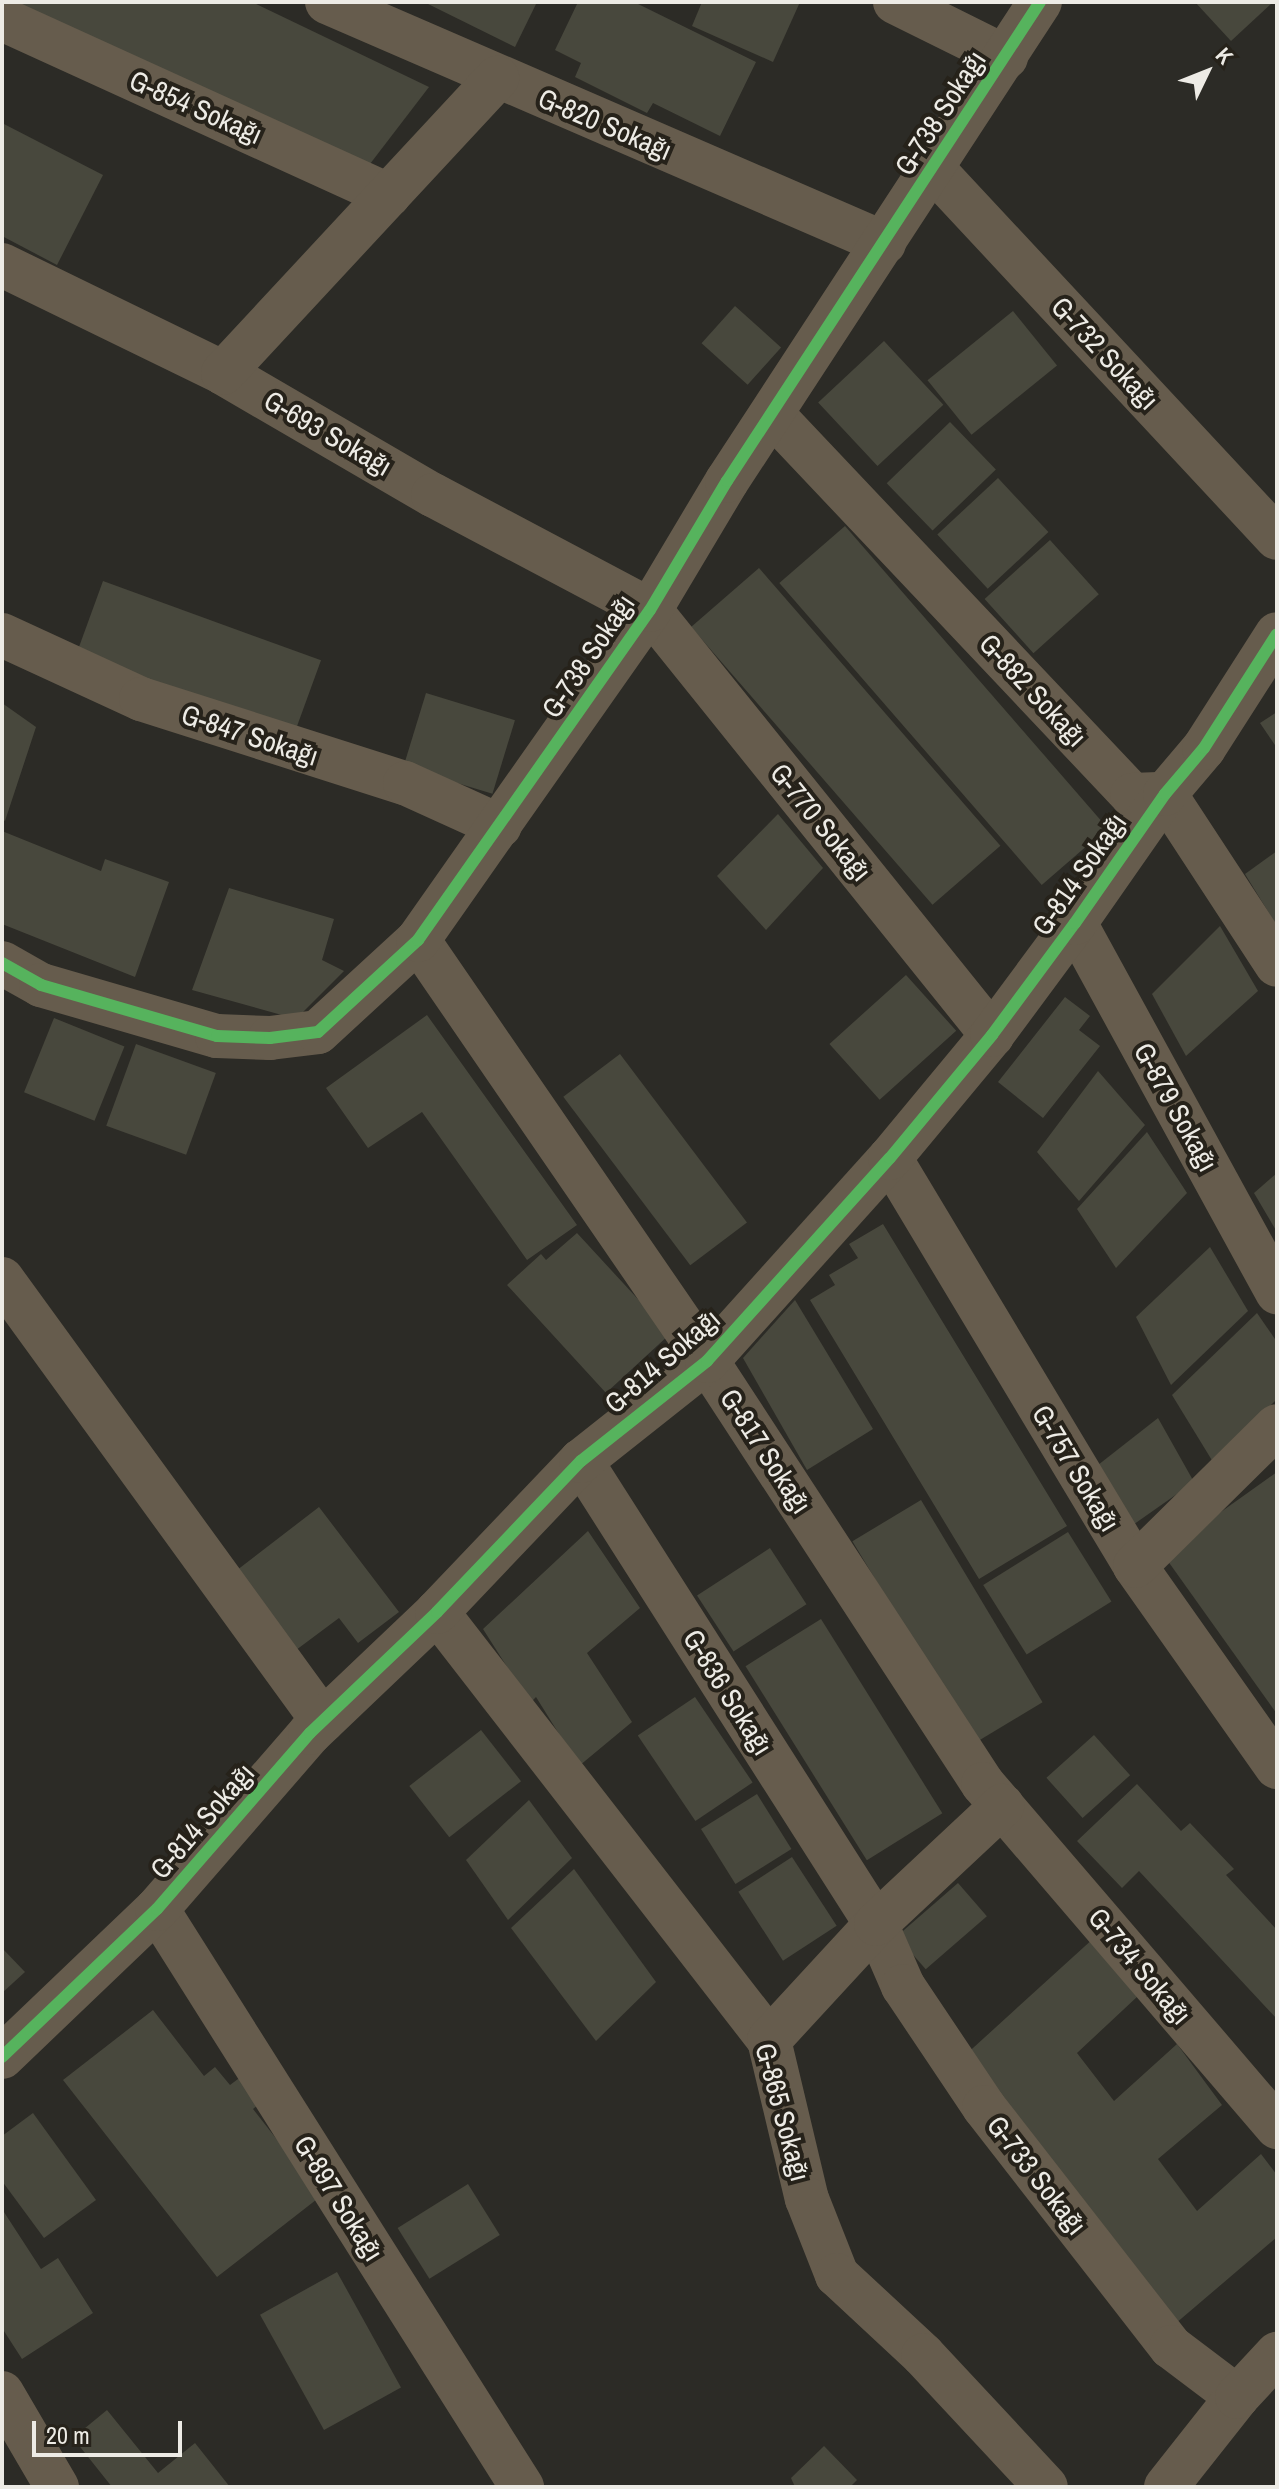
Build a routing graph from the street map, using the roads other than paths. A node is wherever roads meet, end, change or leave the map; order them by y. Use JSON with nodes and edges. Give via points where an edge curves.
{"nodes":[{"id":1,"x":327,"y":2,"type":"edge"},
{"id":2,"x":895,"y":2,"type":"edge"},
{"id":3,"x":1040,"y":2,"type":"edge"},
{"id":4,"x":2,"y":19,"type":"edge"},
{"id":5,"x":1006,"y":57,"type":"junction"},
{"id":6,"x":497,"y":78,"type":"junction"},
{"id":7,"x":933,"y":169,"type":"junction"},
{"id":8,"x":389,"y":195,"type":"junction"},
{"id":9,"x":884,"y":243,"type":"junction"},
{"id":10,"x":2,"y":265,"type":"edge"},
{"id":11,"x":223,"y":373,"type":"junction"},
{"id":12,"x":772,"y":414,"type":"junction"},
{"id":13,"x":1277,"y":538,"type":"edge"},
{"id":14,"x":650,"y":610,"type":"junction"},
{"id":15,"x":1277,"y":634,"type":"edge"},
{"id":16,"x":2,"y":635,"type":"edge"},
{"id":17,"x":1165,"y":794,"type":"junction"},
{"id":18,"x":500,"y":826,"type":"junction"},
{"id":19,"x":1075,"y":923,"type":"junction"},
{"id":20,"x":418,"y":940,"type":"junction"},
{"id":21,"x":2,"y":963,"type":"edge"},
{"id":22,"x":1277,"y":965,"type":"edge"},
{"id":23,"x":992,"y":1035,"type":"junction"},
{"id":24,"x":890,"y":1158,"type":"junction"},
{"id":25,"x":2,"y":1279,"type":"edge"},
{"id":26,"x":1277,"y":1292,"type":"edge"},
{"id":27,"x":707,"y":1361,"type":"junction"},
{"id":28,"x":1277,"y":1426,"type":"edge"},
{"id":29,"x":581,"y":1461,"type":"junction"},
{"id":30,"x":1135,"y":1566,"type":"junction"},
{"id":31,"x":437,"y":1612,"type":"junction"},
{"id":32,"x":323,"y":1721,"type":"junction"},
{"id":33,"x":1277,"y":1767,"type":"edge"},
{"id":34,"x":1002,"y":1806,"type":"junction"},
{"id":35,"x":157,"y":1909,"type":"junction"},
{"id":36,"x":876,"y":1924,"type":"junction"},
{"id":37,"x":769,"y":2040,"type":"junction"},
{"id":38,"x":2,"y":2057,"type":"edge"},
{"id":39,"x":1277,"y":2127,"type":"edge"},
{"id":40,"x":1277,"y":2354,"type":"edge"},
{"id":41,"x":2,"y":2393,"type":"edge"},
{"id":42,"x":1237,"y":2397,"type":"junction"},
{"id":43,"x":57,"y":2487,"type":"edge"},
{"id":44,"x":522,"y":2487,"type":"edge"},
{"id":45,"x":1046,"y":2487,"type":"edge"},
{"id":46,"x":1166,"y":2487,"type":"edge"}],
"edges":[{"from":1,"to":6,"type":"street","name":"G-820 Sokağı"},
{"from":2,"to":5,"type":"street"},
{"from":3,"to":5,"type":"street","name":"G-738 Sokağı"},
{"from":4,"to":8,"type":"street","name":"G-854 Sokağı"},
{"from":5,"to":7,"type":"street","name":"G-738 Sokağı"},
{"from":6,"to":8,"type":"street"},
{"from":6,"to":9,"type":"street","name":"G-820 Sokağı"},
{"from":7,"to":9,"type":"street","name":"G-738 Sokağı"},
{"from":7,"to":13,"type":"street","name":"G-732 Sokağı"},
{"from":8,"to":11,"type":"street"},
{"from":9,"to":12,"type":"street","name":"G-738 Sokağı"},
{"from":10,"to":11,"type":"street","name":"G-693 Sokağı"},
{"from":11,"to":14,"type":"street","name":"G-693 Sokağı","via":[[433,495]]},
{"from":12,"to":14,"type":"street","name":"G-738 Sokağı"},
{"from":12,"to":17,"type":"street","name":"G-882 Sokağı","via":[[1132,795]]},
{"from":14,"to":18,"type":"street","name":"G-738 Sokağı"},
{"from":14,"to":23,"type":"street","name":"G-770 Sokağı"},
{"from":15,"to":17,"type":"street","name":"G-814 Sokağı","via":[[1204,748]]},
{"from":16,"to":18,"type":"street","name":"G-847 Sokağı","via":[[141,699],[405,783]]},
{"from":17,"to":19,"type":"street","name":"G-814 Sokağı"},
{"from":17,"to":22,"type":"street"},
{"from":18,"to":20,"type":"street","name":"G-738 Sokağı"},
{"from":19,"to":23,"type":"street","name":"G-814 Sokağı"},
{"from":19,"to":26,"type":"street","name":"G-879 Sokağı"},
{"from":20,"to":21,"type":"street","name":"G-738 Sokağı","via":[[318,1032],[270,1038],[217,1036],[41,985]]},
{"from":20,"to":27,"type":"street","name":"G-817 Sokağı"},
{"from":23,"to":24,"type":"street","name":"G-814 Sokağı"},
{"from":24,"to":27,"type":"street","name":"G-814 Sokağı"},
{"from":24,"to":30,"type":"street","name":"G-757 Sokağı"},
{"from":25,"to":32,"type":"street"},
{"from":27,"to":29,"type":"street","name":"G-814 Sokağı"},
{"from":27,"to":34,"type":"street","name":"G-817 Sokağı"},
{"from":28,"to":30,"type":"street"},
{"from":29,"to":31,"type":"street","name":"G-814 Sokağı"},
{"from":29,"to":36,"type":"street","name":"G-836 Sokağı"},
{"from":30,"to":33,"type":"street","name":"G-757 Sokağı"},
{"from":31,"to":32,"type":"street","name":"G-814 Sokağı"},
{"from":31,"to":37,"type":"street","name":"G-865 Sokağı"},
{"from":32,"to":35,"type":"street","name":"G-814 Sokağı"},
{"from":34,"to":36,"type":"street"},
{"from":34,"to":39,"type":"street","name":"G-734 Sokağı"},
{"from":35,"to":38,"type":"street","name":"G-814 Sokağı"},
{"from":35,"to":44,"type":"street","name":"G-897 Sokağı"},
{"from":36,"to":37,"type":"street"},
{"from":36,"to":42,"type":"street","name":"G-733 Sokağı","via":[[903,1986],[984,2107],[1171,2347]]},
{"from":37,"to":45,"type":"street","name":"G-865 Sokağı","via":[[807,2199],[837,2275],[923,2355]]},
{"from":40,"to":42,"type":"street"},
{"from":41,"to":43,"type":"street"},
{"from":42,"to":46,"type":"street"}]}
